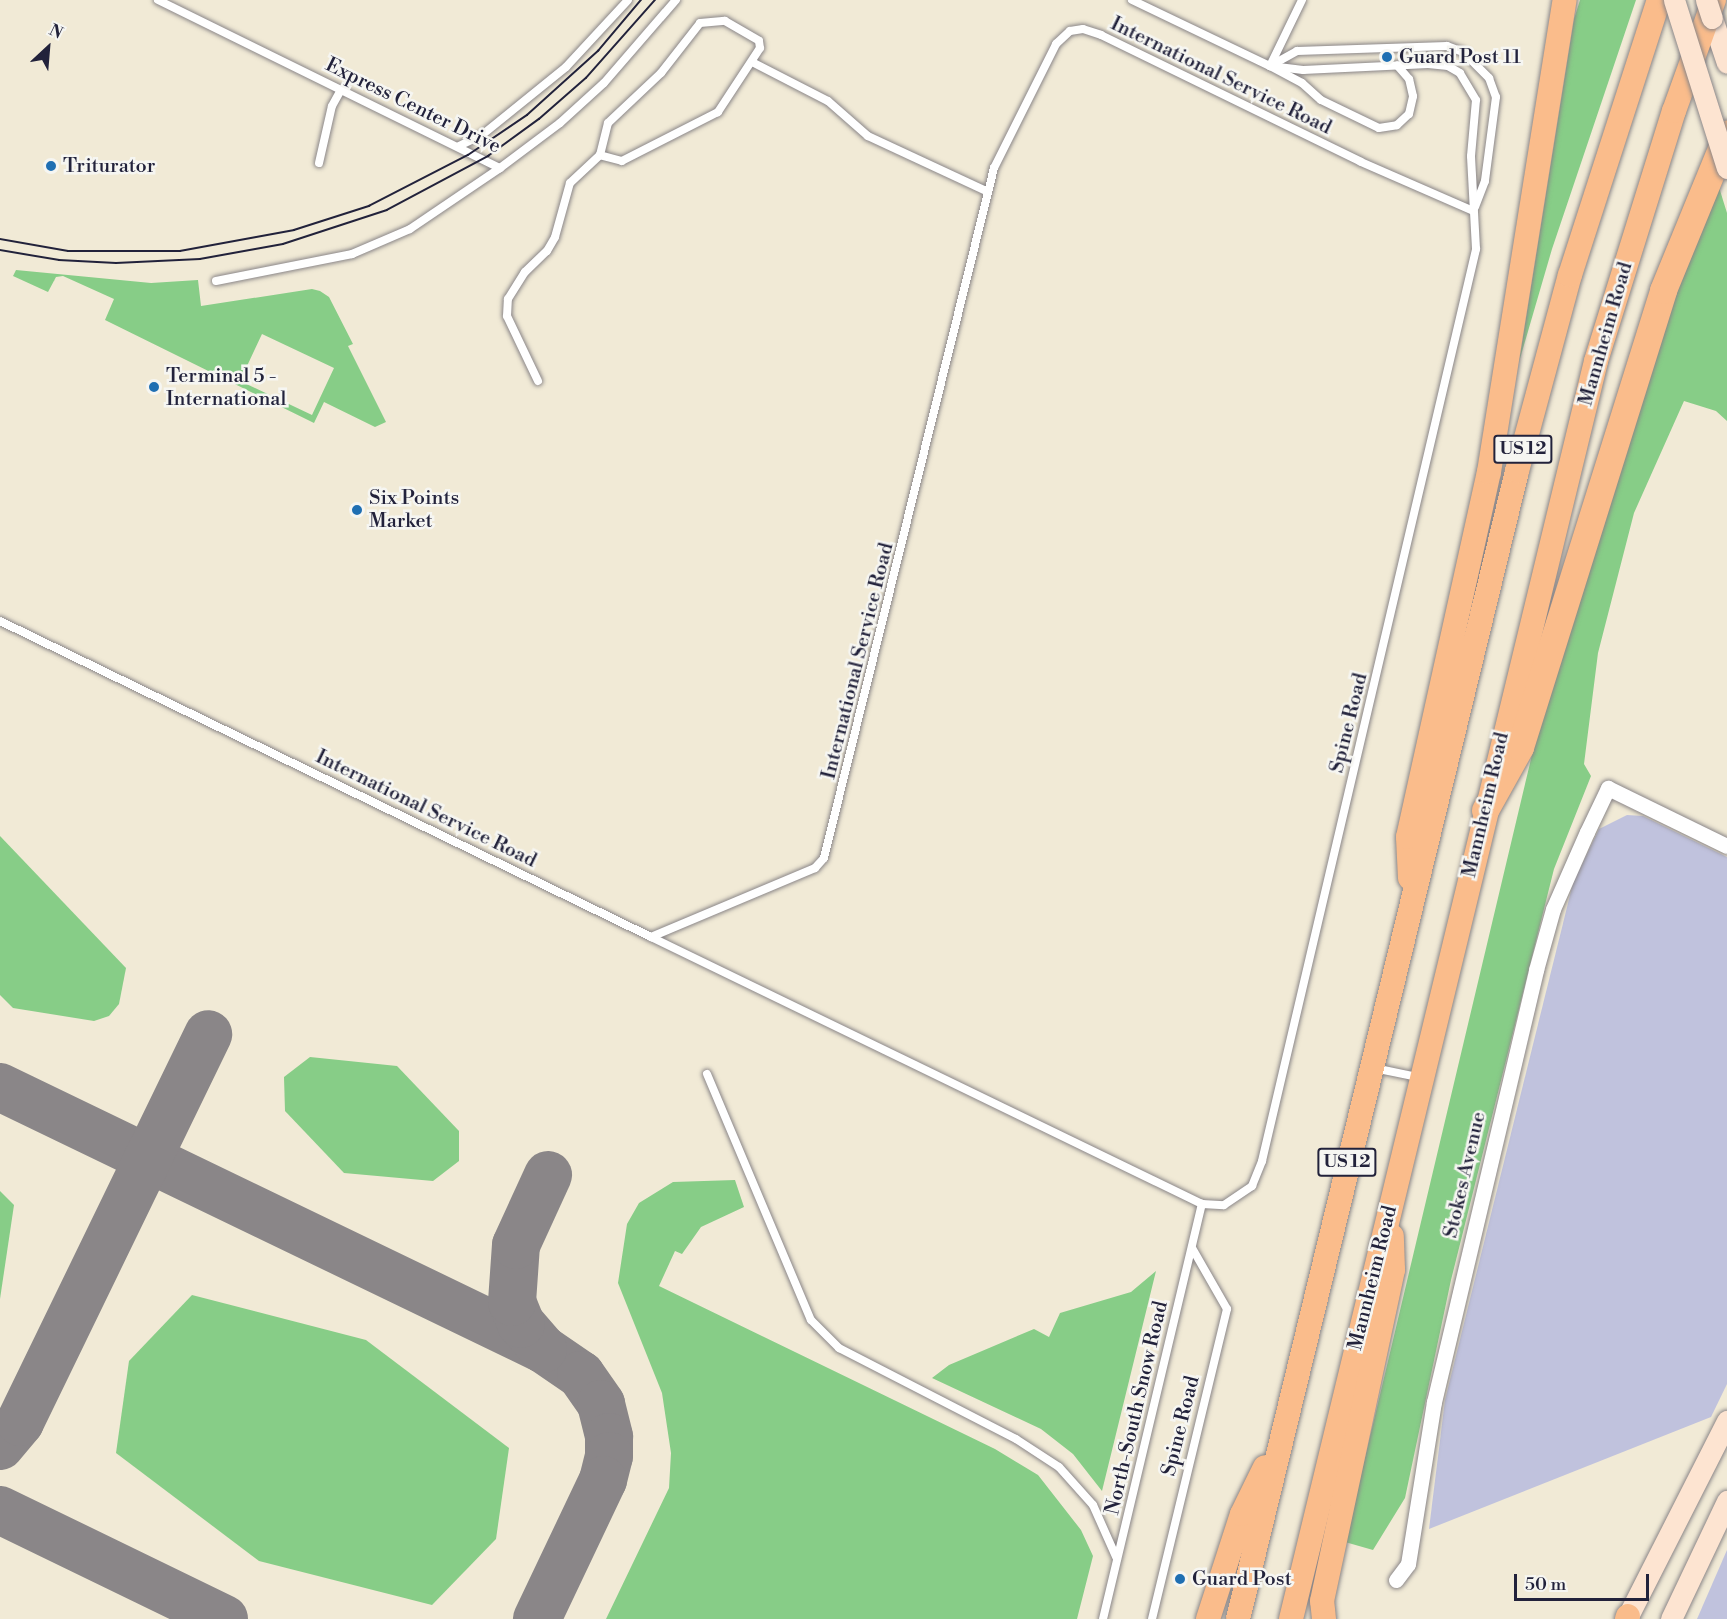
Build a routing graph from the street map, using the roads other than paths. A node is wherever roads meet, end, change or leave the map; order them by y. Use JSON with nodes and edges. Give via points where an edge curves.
{"nodes":[{"id":1,"x":158,"y":0,"type":"edge"},
{"id":2,"x":628,"y":0,"type":"edge"},
{"id":3,"x":676,"y":0,"type":"edge"},
{"id":4,"x":1132,"y":0,"type":"edge"},
{"id":5,"x":1302,"y":0,"type":"edge"},
{"id":6,"x":1565,"y":0,"type":"edge"},
{"id":7,"x":1659,"y":0,"type":"edge"},
{"id":8,"x":1674,"y":0,"type":"edge"},
{"id":9,"x":1706,"y":0,"type":"edge"},
{"id":10,"x":1714,"y":0,"type":"edge"},
{"id":11,"x":752,"y":62,"type":"junction"},
{"id":12,"x":1727,"y":63,"type":"edge"},
{"id":13,"x":1397,"y":65,"type":"junction"},
{"id":14,"x":1270,"y":66,"type":"junction"},
{"id":15,"x":341,"y":90,"type":"junction"},
{"id":16,"x":1727,"y":134,"type":"edge"},
{"id":17,"x":459,"y":146,"type":"junction"},
{"id":18,"x":600,"y":155,"type":"junction"},
{"id":19,"x":319,"y":163,"type":"dead end"},
{"id":20,"x":500,"y":168,"type":"junction"},
{"id":21,"x":1727,"y":168,"type":"edge"},
{"id":22,"x":988,"y":192,"type":"junction"},
{"id":23,"x":1473,"y":212,"type":"junction"},
{"id":24,"x":216,"y":281,"type":"dead end"},
{"id":25,"x":538,"y":381,"type":"dead end"},
{"id":26,"x":0,"y":621,"type":"edge"},
{"id":27,"x":1485,"y":810,"type":"junction"},
{"id":28,"x":1727,"y":846,"type":"edge"},
{"id":29,"x":1412,"y":904,"type":"junction"},
{"id":30,"x":651,"y":937,"type":"junction"},
{"id":31,"x":1370,"y":1068,"type":"junction"},
{"id":32,"x":707,"y":1074,"type":"dead end"},
{"id":33,"x":1422,"y":1078,"type":"junction"},
{"id":34,"x":1202,"y":1204,"type":"junction"},
{"id":35,"x":1391,"y":1204,"type":"junction"},
{"id":36,"x":1192,"y":1248,"type":"junction"},
{"id":37,"x":1286,"y":1421,"type":"junction"},
{"id":38,"x":1727,"y":1421,"type":"edge"},
{"id":39,"x":1727,"y":1501,"type":"edge"},
{"id":40,"x":1118,"y":1559,"type":"junction"},
{"id":41,"x":1396,"y":1580,"type":"dead end"},
{"id":42,"x":1630,"y":1618,"type":"edge"},
{"id":43,"x":1103,"y":1619,"type":"edge"},
{"id":44,"x":1152,"y":1619,"type":"edge"},
{"id":45,"x":1208,"y":1619,"type":"edge"},
{"id":46,"x":1238,"y":1619,"type":"edge"},
{"id":47,"x":1291,"y":1619,"type":"edge"},
{"id":48,"x":1324,"y":1619,"type":"edge"},
{"id":49,"x":1671,"y":1619,"type":"edge"}],
"edges":[{"from":1,"to":15,"type":"lane","name":"Express Center Drive"},
{"from":2,"to":17,"type":"lane","via":[[566,67],[482,135]]},
{"from":3,"to":20,"type":"lane","name":"Express Center Drive","via":[[604,83],[560,123]]},
{"from":4,"to":14,"type":"lane"},
{"from":5,"to":14,"type":"lane"},
{"from":6,"to":29,"type":"main road","via":[[1489,472],[1408,837]]},
{"from":7,"to":29,"type":"main road","number":"US 12","via":[[1557,323]]},
{"from":8,"to":21,"type":"street","bridge":true},
{"from":9,"to":12,"type":"street","bridge":true},
{"from":10,"to":27,"type":"main road","name":"Mannheim Road","number":"US 12","via":[[1674,111],[1596,361]]},
{"from":11,"to":18,"type":"lane","via":[[718,112],[622,160]]},
{"from":11,"to":18,"type":"lane","via":[[760,48],[759,41],[725,21],[700,23],[660,72],[608,123]]},
{"from":11,"to":22,"type":"lane","via":[[828,101],[868,136]]},
{"from":13,"to":14,"type":"lane","via":[[1303,70]]},
{"from":13,"to":14,"type":"lane","via":[[1411,87],[1409,114],[1397,125],[1379,128],[1321,100],[1302,83]]},
{"from":13,"to":23,"type":"lane","via":[[1448,66],[1469,83],[1476,100],[1471,156]]},
{"from":14,"to":23,"type":"lane","via":[[1297,51],[1367,47],[1447,46],[1477,62],[1490,78],[1496,97],[1485,181]]},
{"from":15,"to":17,"type":"lane","name":"Express Center Drive"},
{"from":15,"to":19,"type":"lane","via":[[332,106]]},
{"from":16,"to":27,"type":"highway","via":[[1663,290],[1520,747]]},
{"from":17,"to":20,"type":"lane","name":"Express Center Drive"},
{"from":18,"to":25,"type":"lane","via":[[570,183],[555,237],[508,299],[507,316]]},
{"from":20,"to":24,"type":"lane","via":[[410,229],[352,254]]},
{"from":22,"to":23,"type":"lane","name":"International Service Road","via":[[994,168],[1056,44],[1070,31],[1083,29]]},
{"from":22,"to":30,"type":"lane","name":"International Service Road","via":[[824,858],[815,868]]},
{"from":23,"to":34,"type":"lane","name":"Spine Road","via":[[1474,260],[1262,1161],[1252,1186],[1239,1199],[1224,1205]]},
{"from":26,"to":30,"type":"lane","name":"International Service Road"},
{"from":27,"to":33,"type":"main road","name":"Mannheim Road","number":"US 12"},
{"from":28,"to":41,"type":"street","name":"Stokes Avenue","via":[[1608,788],[1553,909],[1434,1402],[1408,1564]]},
{"from":29,"to":31,"type":"main road","number":"US 12"},
{"from":30,"to":34,"type":"lane"},
{"from":31,"to":33,"type":"lane"},
{"from":31,"to":37,"type":"main road","number":"US 12"},
{"from":32,"to":40,"type":"lane","via":[[811,1320],[839,1348],[1016,1439],[1059,1467],[1093,1505]]},
{"from":33,"to":35,"type":"main road","name":"Mannheim Road","number":"US 12"},
{"from":34,"to":36,"type":"lane","name":"North-South Snow Road"},
{"from":35,"to":47,"type":"main road","name":"Mannheim Road","number":"US 12"},
{"from":35,"to":48,"type":"main road","via":[[1393,1270],[1322,1602]]},
{"from":36,"to":40,"type":"lane","name":"North-South Snow Road"},
{"from":36,"to":44,"type":"lane","name":"Spine Road","via":[[1227,1309]]},
{"from":37,"to":45,"type":"main road","via":[[1242,1514]]},
{"from":37,"to":46,"type":"main road","number":"US 12"},
{"from":38,"to":42,"type":"street"},
{"from":39,"to":49,"type":"street"},
{"from":40,"to":43,"type":"lane","name":"North-South Snow Road"}]}
